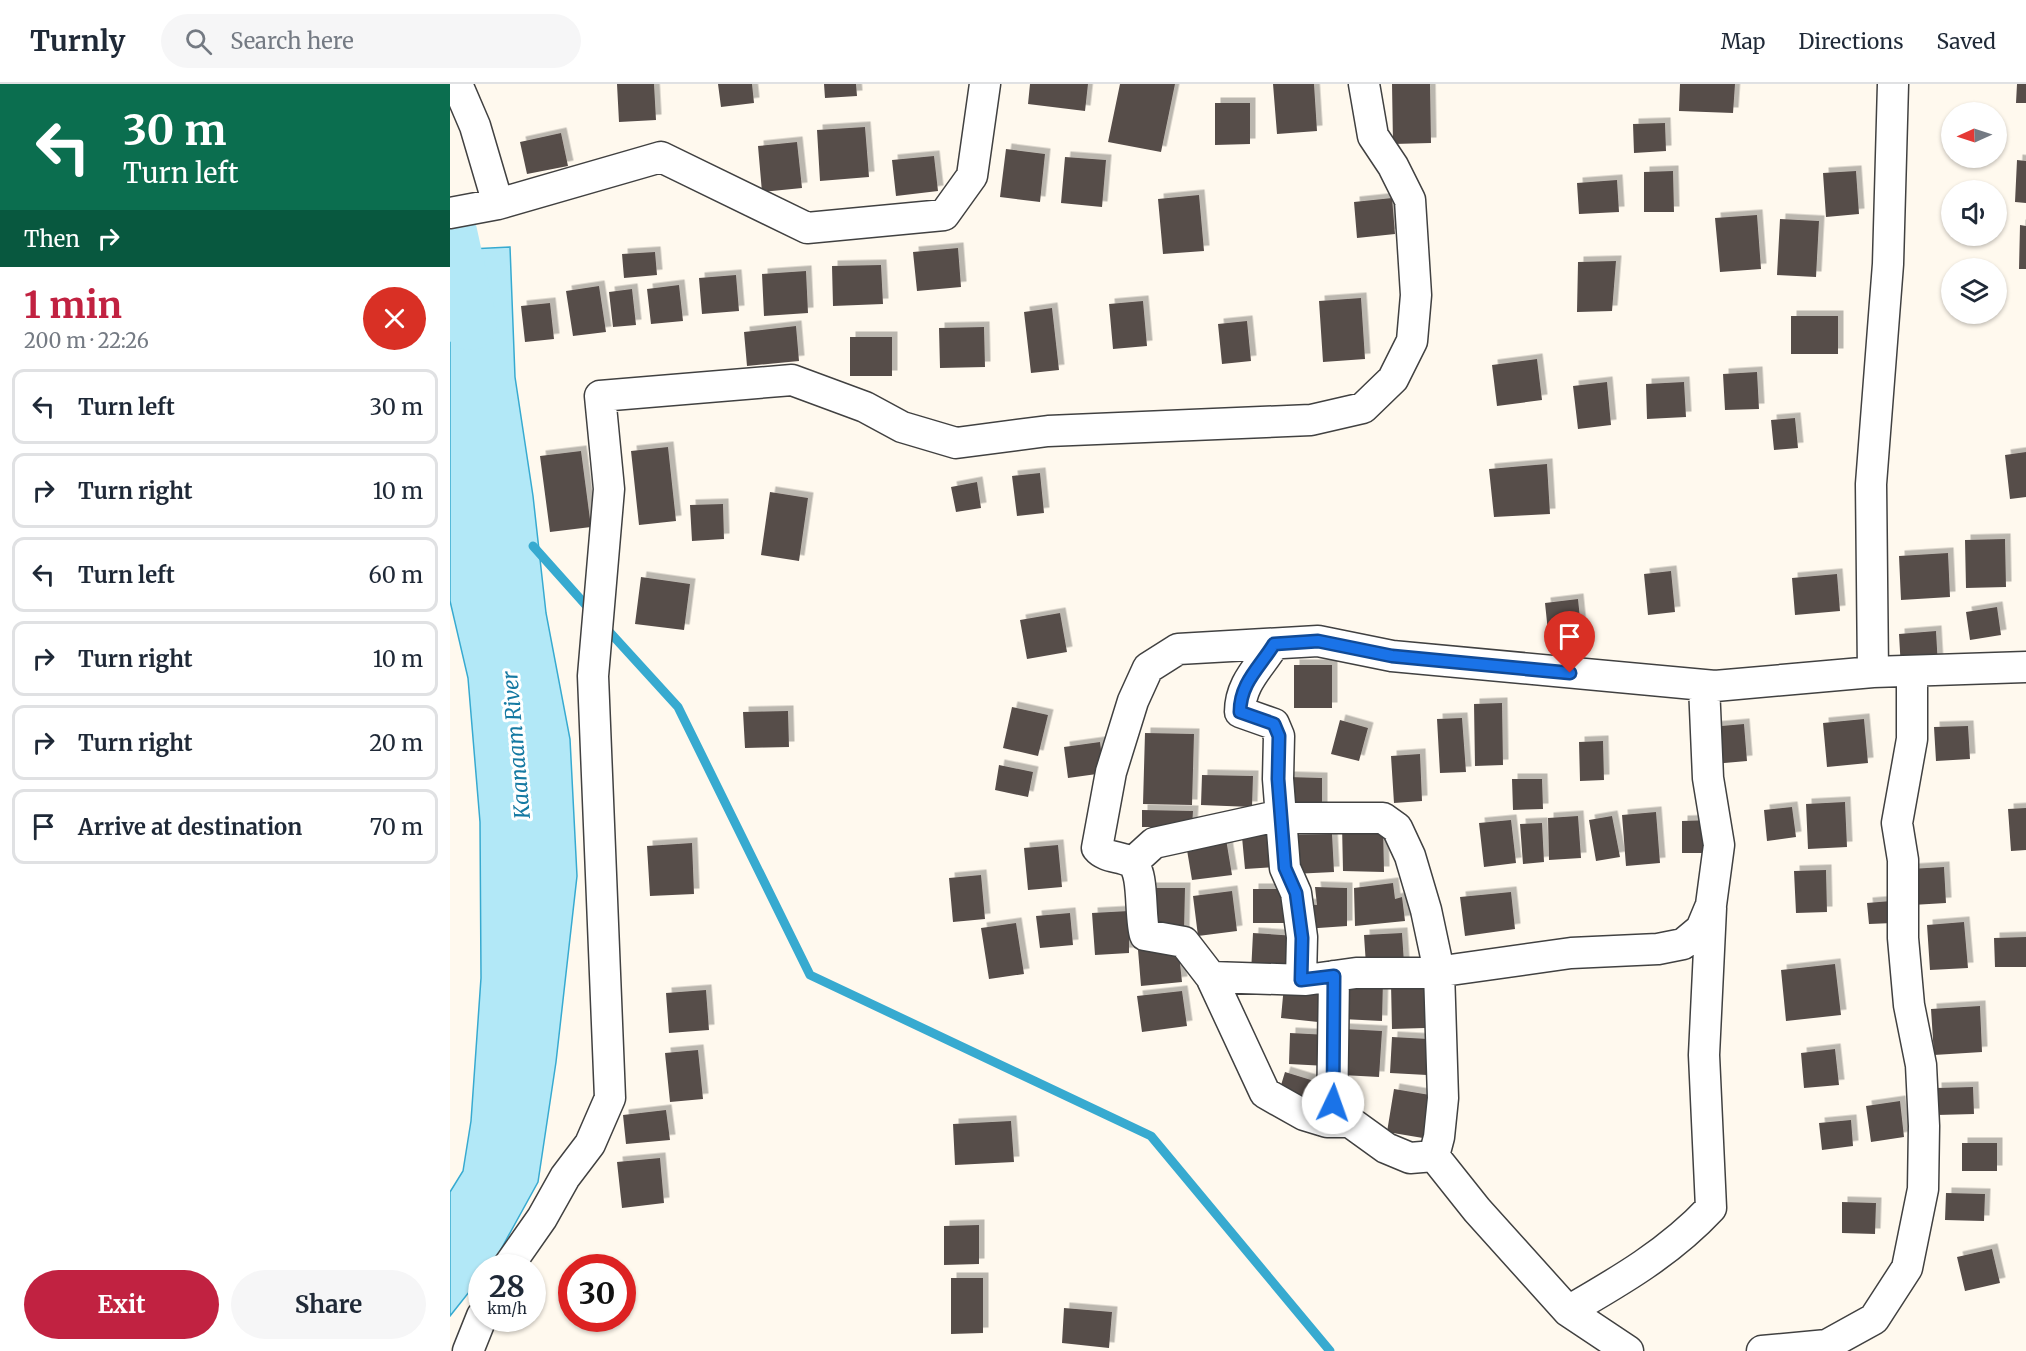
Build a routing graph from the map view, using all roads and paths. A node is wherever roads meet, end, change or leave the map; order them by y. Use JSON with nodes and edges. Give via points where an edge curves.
{"nodes":[{"id":1,"x":457,"y":84,"type":"edge"},
{"id":2,"x":985,"y":84,"type":"edge"},
{"id":3,"x":1364,"y":84,"type":"edge"},
{"id":4,"x":1893,"y":84,"type":"edge"},
{"id":5,"x":498,"y":204,"type":"junction"},
{"id":6,"x":450,"y":213,"type":"edge"},
{"id":7,"x":1274,"y":644,"type":"junction"},
{"id":8,"x":2026,"y":667,"type":"edge"},
{"id":9,"x":1912,"y":671,"type":"junction"},
{"id":10,"x":1873,"y":672,"type":"junction"},
{"id":11,"x":1704,"y":685,"type":"junction"},
{"id":12,"x":1280,"y":818,"type":"junction"},
{"id":13,"x":1132,"y":863,"type":"junction"},
{"id":14,"x":1711,"y":905,"type":"junction"},
{"id":15,"x":1438,"y":971,"type":"junction"},
{"id":16,"x":1334,"y":976,"type":"junction"},
{"id":17,"x":1211,"y":977,"type":"junction"},
{"id":18,"x":1301,"y":980,"type":"junction"},
{"id":19,"x":1332,"y":1122,"type":"junction"},
{"id":20,"x":1434,"y":1156,"type":"junction"},
{"id":21,"x":517,"y":1254,"type":"edge"},
{"id":22,"x":1568,"y":1311,"type":"junction"},
{"id":23,"x":476,"y":1332,"type":"edge"},
{"id":24,"x":468,"y":1351,"type":"edge"},
{"id":25,"x":1628,"y":1351,"type":"edge"},
{"id":26,"x":1762,"y":1351,"type":"edge"}],
"edges":[{"from":1,"to":5,"type":"street","via":[[475,126]]},
{"from":2,"to":5,"type":"street","via":[[972,176],[944,215],[807,228],[661,157]]},
{"from":3,"to":21,"type":"street","via":[[1373,136],[1410,200],[1416,295],[1412,341],[1393,379],[1362,408],[1311,420],[1048,431],[956,443],[902,427],[865,407],[792,380],[600,396],[609,489],[593,676],[610,1098],[590,1144]]},
{"from":4,"to":10,"type":"street","via":[[1888,264],[1871,484]]},
{"from":5,"to":6,"type":"street"},
{"from":7,"to":11,"type":"street","via":[[1318,641],[1392,656]]},
{"from":7,"to":12,"type":"street","via":[[1246,681],[1240,712],[1274,724],[1279,736]]},
{"from":7,"to":13,"type":"street","via":[[1178,649],[1148,668],[1133,701],[1111,772],[1097,848],[1101,854]]},
{"from":8,"to":9,"type":"street"},
{"from":9,"to":10,"type":"street"},
{"from":9,"to":26,"type":"street","via":[[1912,739],[1897,824],[1903,860],[1903,938],[1909,1005],[1921,1065],[1924,1147],[1923,1189],[1907,1268],[1874,1319],[1827,1345]]},
{"from":10,"to":11,"type":"street"},
{"from":11,"to":14,"type":"street","via":[[1708,778],[1719,845]]},
{"from":12,"to":13,"type":"street","via":[[1154,843]]},
{"from":12,"to":15,"type":"street","via":[[1383,818],[1397,828],[1426,910]]},
{"from":12,"to":18,"type":"street","via":[[1285,868],[1296,893],[1302,938]]},
{"from":13,"to":17,"type":"street","via":[[1139,872],[1145,934],[1184,942]]},
{"from":14,"to":15,"type":"street","via":[[1701,929],[1683,944],[1571,953]]},
{"from":14,"to":22,"type":"street","via":[[1704,1055],[1711,1208],[1686,1235],[1632,1275]]},
{"from":15,"to":16,"type":"street"},
{"from":15,"to":20,"type":"street","via":[[1443,1098]]},
{"from":16,"to":18,"type":"street"},
{"from":16,"to":19,"type":"street"},
{"from":17,"to":18,"type":"street"},
{"from":17,"to":19,"type":"street","via":[[1265,1093],[1304,1115]]},
{"from":19,"to":20,"type":"street","via":[[1350,1122],[1386,1148],[1410,1158]]},
{"from":20,"to":22,"type":"street"},
{"from":22,"to":25,"type":"street"},
{"from":23,"to":24,"type":"street"}]}
